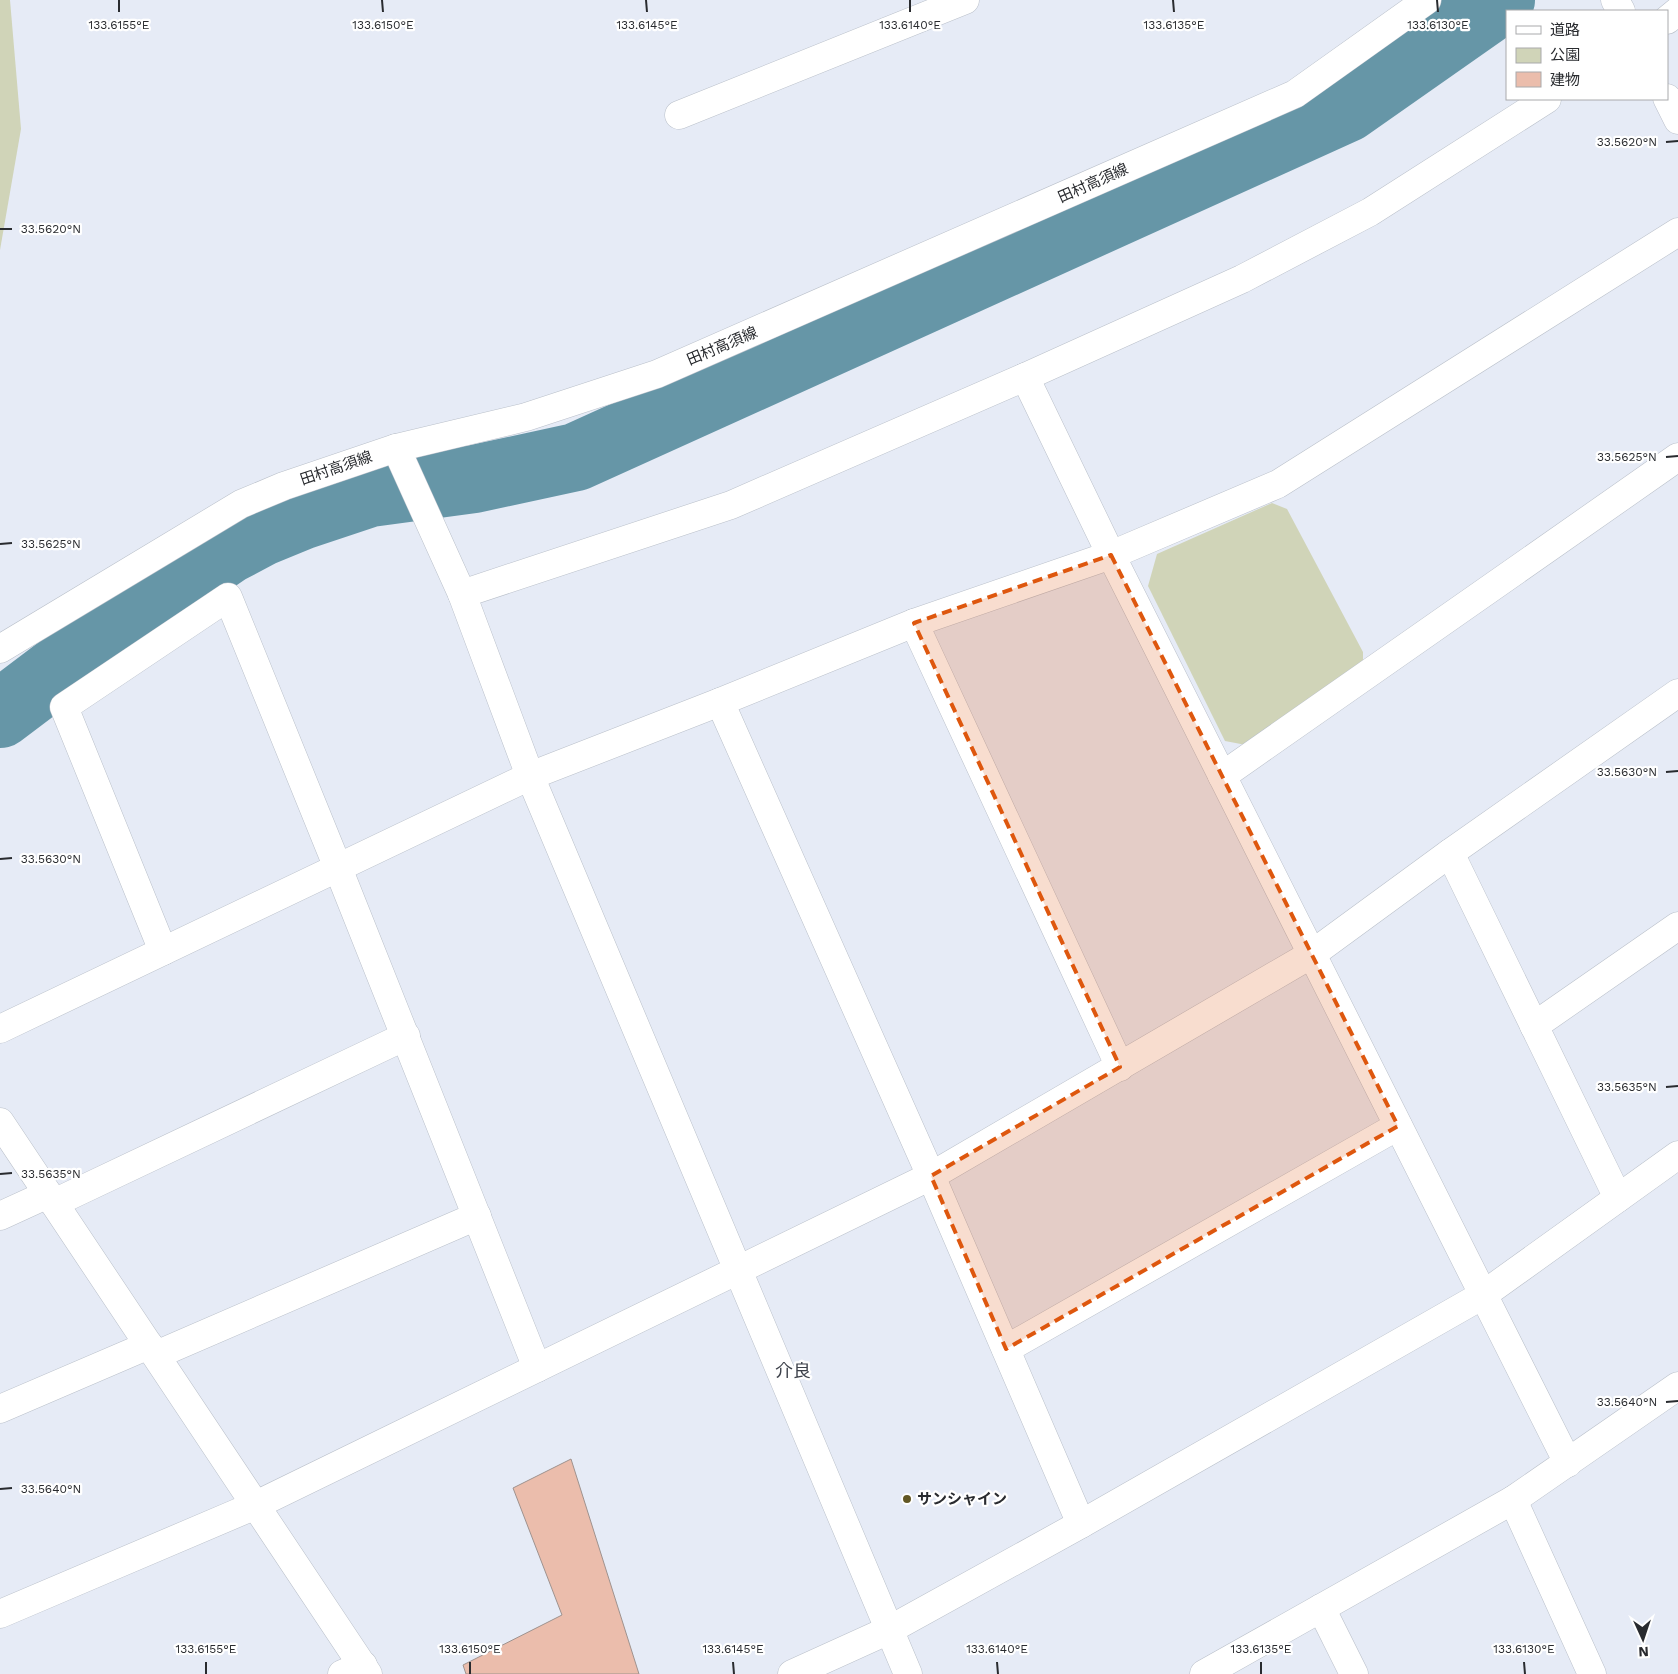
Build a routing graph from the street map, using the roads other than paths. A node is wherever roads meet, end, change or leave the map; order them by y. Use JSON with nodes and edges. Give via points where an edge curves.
{"nodes":[{"id":1,"x":965,"y":0,"type":"edge"},
{"id":2,"x":1427,"y":0,"type":"edge"},
{"id":3,"x":1678,"y":11,"type":"edge"},
{"id":4,"x":1668,"y":19,"type":"edge"},
{"id":5,"x":1545,"y":100,"type":"edge"},
{"id":6,"x":1668,"y":100,"type":"edge"},
{"id":7,"x":679,"y":115,"type":"dead end"},
{"id":8,"x":1678,"y":120,"type":"edge"},
{"id":9,"x":1678,"y":232,"type":"edge"},
{"id":10,"x":1025,"y":377,"type":"junction"},
{"id":11,"x":1678,"y":457,"type":"edge"},
{"id":12,"x":401,"y":459,"type":"junction"},
{"id":13,"x":1111,"y":555,"type":"junction"},
{"id":14,"x":462,"y":594,"type":"junction"},
{"id":15,"x":914,"y":623,"type":"junction"},
{"id":16,"x":0,"y":650,"type":"edge"},
{"id":17,"x":1678,"y":693,"type":"edge"},
{"id":18,"x":720,"y":702,"type":"junction"},
{"id":19,"x":530,"y":776,"type":"junction"},
{"id":20,"x":1222,"y":776,"type":"junction"},
{"id":21,"x":1450,"y":853,"type":"junction"},
{"id":22,"x":338,"y":868,"type":"junction"},
{"id":23,"x":1678,"y":926,"type":"edge"},
{"id":24,"x":163,"y":951,"type":"junction"},
{"id":25,"x":1312,"y":954,"type":"junction"},
{"id":26,"x":1534,"y":1026,"type":"junction"},
{"id":27,"x":0,"y":1029,"type":"edge"},
{"id":28,"x":406,"y":1036,"type":"junction"},
{"id":29,"x":1120,"y":1067,"type":"junction"},
{"id":30,"x":0,"y":1122,"type":"edge"},
{"id":31,"x":1398,"y":1126,"type":"junction"},
{"id":32,"x":1678,"y":1155,"type":"edge"},
{"id":33,"x":931,"y":1176,"type":"junction"},
{"id":34,"x":51,"y":1198,"type":"junction"},
{"id":35,"x":1618,"y":1198,"type":"junction"},
{"id":36,"x":0,"y":1216,"type":"edge"},
{"id":37,"x":477,"y":1216,"type":"junction"},
{"id":38,"x":739,"y":1270,"type":"junction"},
{"id":39,"x":1483,"y":1295,"type":"junction"},
{"id":40,"x":1006,"y":1349,"type":"junction"},
{"id":41,"x":153,"y":1350,"type":"junction"},
{"id":42,"x":537,"y":1368,"type":"junction"},
{"id":43,"x":1678,"y":1386,"type":"edge"},
{"id":44,"x":0,"y":1409,"type":"edge"},
{"id":45,"x":1568,"y":1463,"type":"junction"},
{"id":46,"x":1513,"y":1500,"type":"junction"},
{"id":47,"x":256,"y":1505,"type":"junction"},
{"id":48,"x":1081,"y":1524,"type":"junction"},
{"id":49,"x":1321,"y":1608,"type":"junction"},
{"id":50,"x":0,"y":1614,"type":"edge"},
{"id":51,"x":889,"y":1630,"type":"junction"},
{"id":52,"x":358,"y":1671,"type":"edge"},
{"id":53,"x":792,"y":1674,"type":"edge"},
{"id":54,"x":908,"y":1674,"type":"edge"},
{"id":55,"x":1204,"y":1674,"type":"edge"},
{"id":56,"x":1354,"y":1674,"type":"edge"},
{"id":57,"x":1592,"y":1674,"type":"edge"}],
"edges":[{"from":1,"to":7,"type":"street"},
{"from":2,"to":12,"type":"street","name":"田村高須線","via":[[1296,94],[657,374]]},
{"from":3,"to":4,"type":"street"},
{"from":5,"to":10,"type":"street","via":[[1370,212],[1242,279]]},
{"from":6,"to":8,"type":"street"},
{"from":9,"to":13,"type":"street","via":[[1278,484]]},
{"from":10,"to":13,"type":"street"},
{"from":10,"to":14,"type":"street","via":[[731,505]]},
{"from":11,"to":20,"type":"street"},
{"from":12,"to":14,"type":"street"},
{"from":12,"to":16,"type":"street","name":"田村高須線","via":[[284,486],[241,504]]},
{"from":13,"to":15,"type":"street"},
{"from":13,"to":20,"type":"street"},
{"from":14,"to":19,"type":"street"},
{"from":15,"to":18,"type":"street"},
{"from":15,"to":29,"type":"street"},
{"from":17,"to":21,"type":"street"},
{"from":18,"to":19,"type":"street"},
{"from":18,"to":33,"type":"street"},
{"from":19,"to":22,"type":"street"},
{"from":19,"to":38,"type":"street"},
{"from":20,"to":25,"type":"street"},
{"from":21,"to":25,"type":"street"},
{"from":21,"to":26,"type":"street"},
{"from":22,"to":24,"type":"street"},
{"from":22,"to":24,"type":"street","via":[[228,597],[64,707]]},
{"from":22,"to":28,"type":"street"},
{"from":23,"to":26,"type":"street"},
{"from":24,"to":27,"type":"street"},
{"from":25,"to":29,"type":"street"},
{"from":25,"to":31,"type":"street"},
{"from":26,"to":35,"type":"street"},
{"from":28,"to":34,"type":"street"},
{"from":28,"to":37,"type":"street"},
{"from":29,"to":33,"type":"street"},
{"from":30,"to":34,"type":"street"},
{"from":31,"to":39,"type":"street"},
{"from":31,"to":40,"type":"street"},
{"from":32,"to":35,"type":"street"},
{"from":33,"to":38,"type":"street"},
{"from":33,"to":40,"type":"street"},
{"from":34,"to":36,"type":"street"},
{"from":34,"to":41,"type":"street"},
{"from":35,"to":39,"type":"street"},
{"from":37,"to":41,"type":"street"},
{"from":37,"to":42,"type":"street"},
{"from":38,"to":42,"type":"street"},
{"from":38,"to":51,"type":"street"},
{"from":39,"to":45,"type":"street"},
{"from":39,"to":48,"type":"street"},
{"from":40,"to":48,"type":"street"},
{"from":41,"to":44,"type":"street"},
{"from":41,"to":47,"type":"street"},
{"from":42,"to":47,"type":"street"},
{"from":43,"to":45,"type":"street"},
{"from":45,"to":46,"type":"street"},
{"from":46,"to":49,"type":"street"},
{"from":46,"to":57,"type":"street"},
{"from":47,"to":50,"type":"street"},
{"from":47,"to":52,"type":"street"},
{"from":48,"to":51,"type":"street"},
{"from":49,"to":55,"type":"street"},
{"from":49,"to":56,"type":"street"},
{"from":51,"to":53,"type":"street"},
{"from":51,"to":54,"type":"street"}]}
